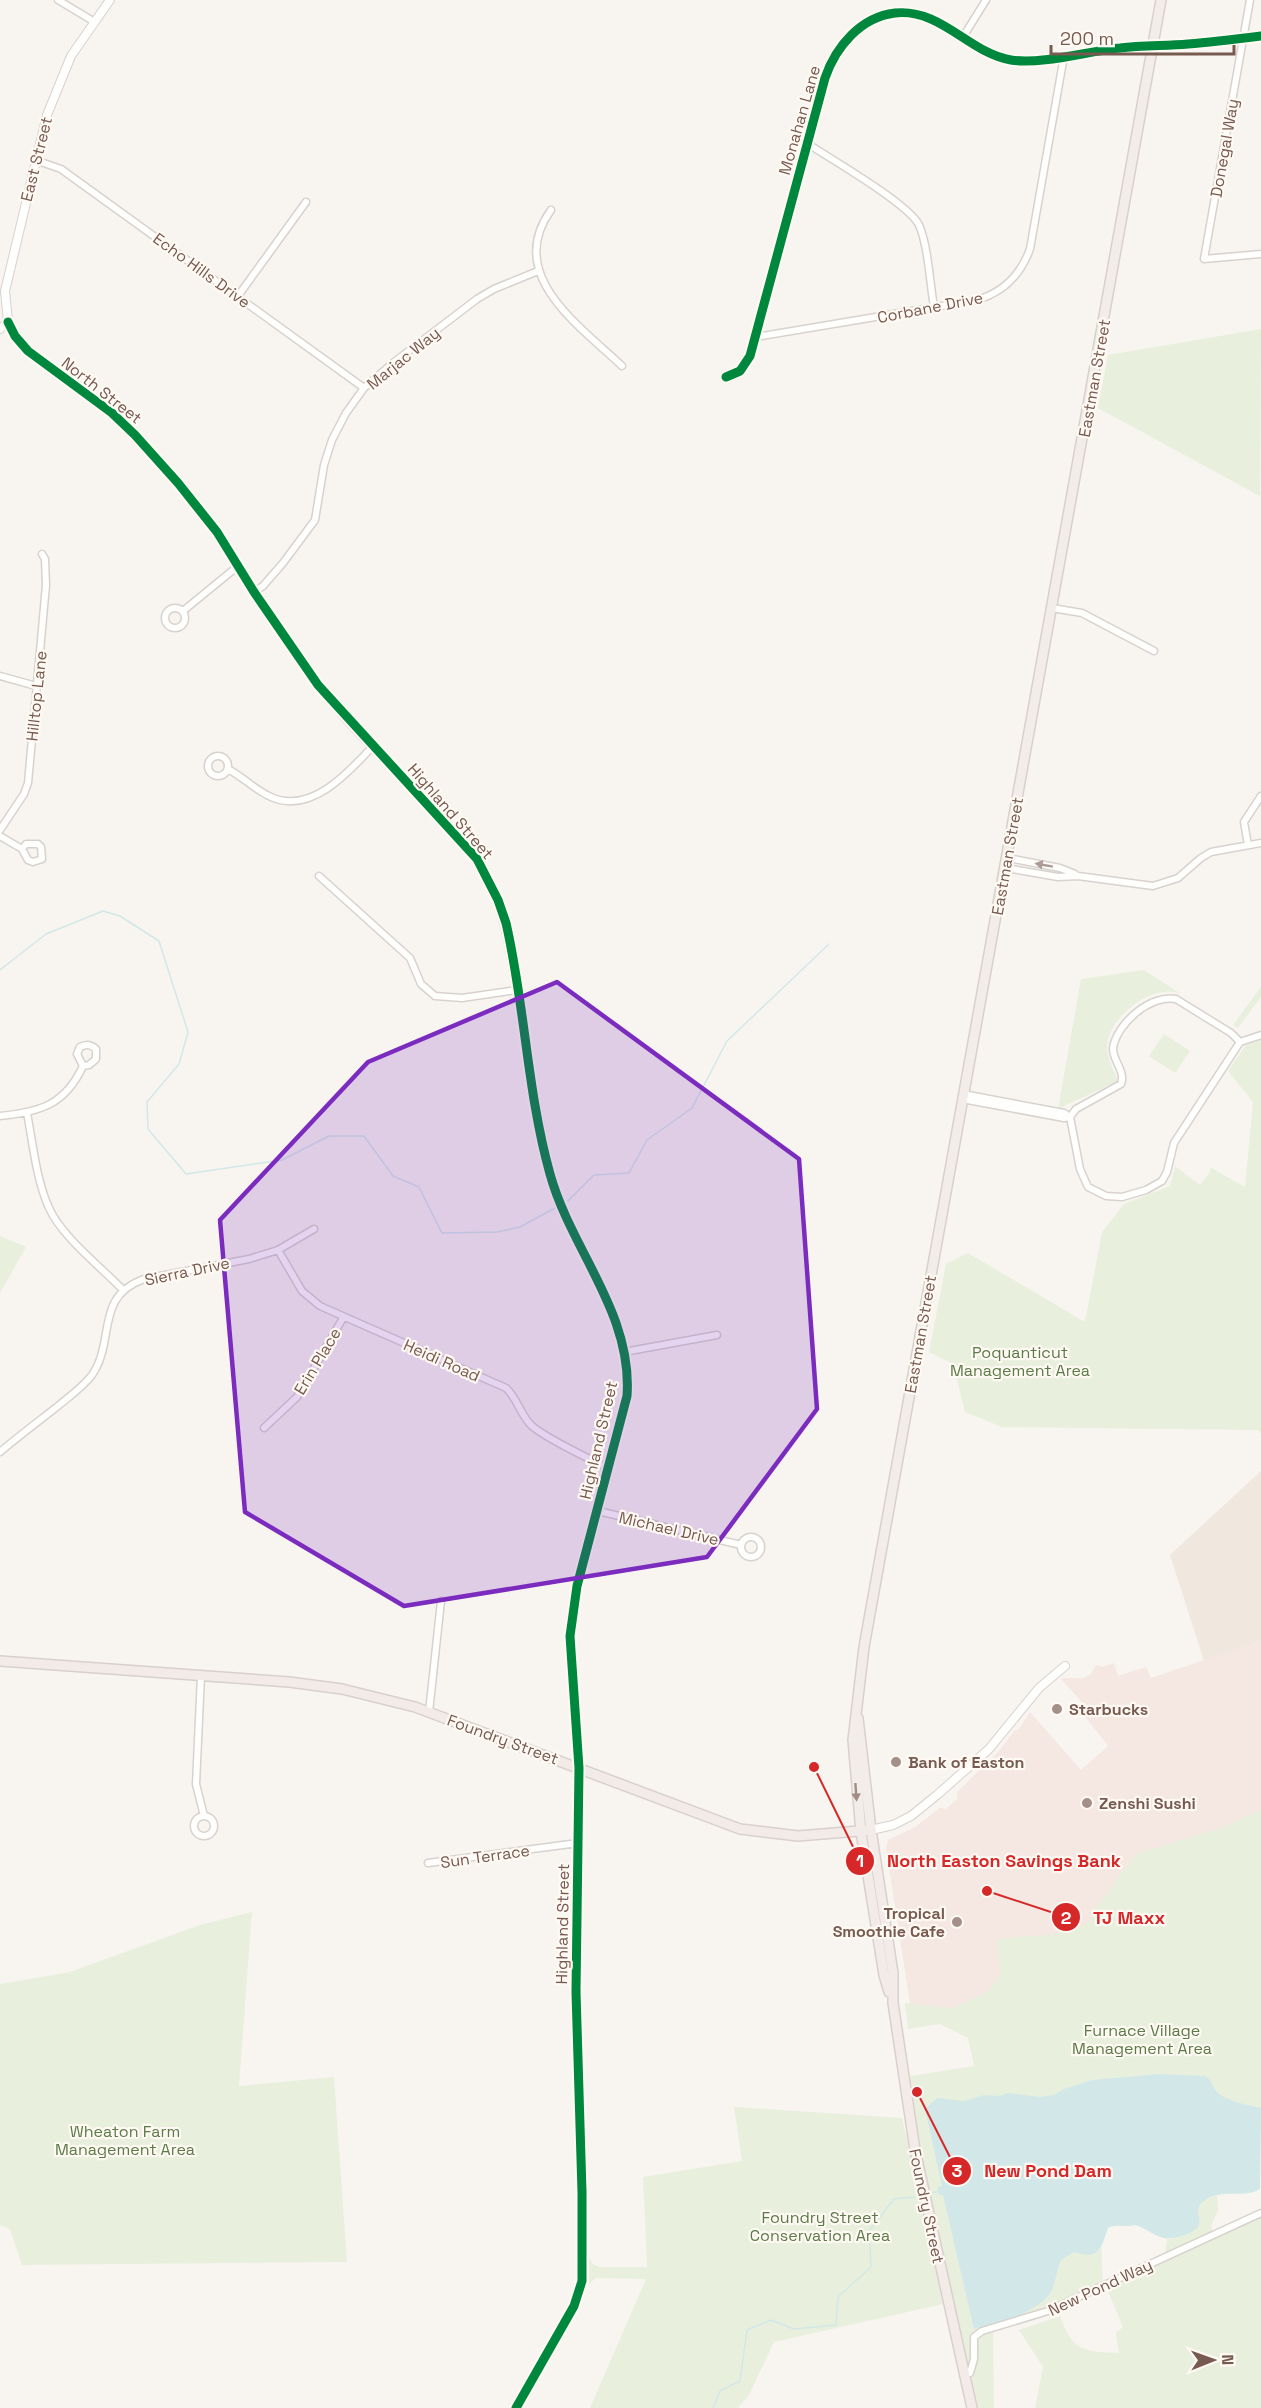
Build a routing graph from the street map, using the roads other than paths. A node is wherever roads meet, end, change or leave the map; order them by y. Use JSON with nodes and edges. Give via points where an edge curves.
{"nodes":[{"id":1,"x":58,"y":0,"type":"edge"},
{"id":2,"x":110,"y":0,"type":"edge"},
{"id":3,"x":986,"y":0,"type":"edge"},
{"id":4,"x":1161,"y":0,"type":"edge"},
{"id":5,"x":1250,"y":0,"type":"edge"},
{"id":6,"x":93,"y":21,"type":"junction"},
{"id":7,"x":1261,"y":36,"type":"edge"},
{"id":8,"x":963,"y":37,"type":"junction"},
{"id":9,"x":1243,"y":38,"type":"junction"},
{"id":10,"x":1153,"y":45,"type":"junction"},
{"id":11,"x":1064,"y":56,"type":"junction"},
{"id":12,"x":808,"y":144,"type":"junction"},
{"id":13,"x":35,"y":160,"type":"junction"},
{"id":14,"x":306,"y":202,"type":"dead end"},
{"id":15,"x":551,"y":210,"type":"dead end"},
{"id":16,"x":1261,"y":254,"type":"edge"},
{"id":17,"x":538,"y":271,"type":"junction"},
{"id":18,"x":238,"y":296,"type":"junction"},
{"id":19,"x":934,"y":307,"type":"junction"},
{"id":20,"x":8,"y":322,"type":"junction"},
{"id":21,"x":0,"y":329,"type":"edge"},
{"id":22,"x":756,"y":337,"type":"junction"},
{"id":23,"x":622,"y":366,"type":"dead end"},
{"id":24,"x":726,"y":377,"type":"dead end"},
{"id":25,"x":364,"y":388,"type":"junction"},
{"id":26,"x":201,"y":511,"type":"joint"},
{"id":27,"x":42,"y":554,"type":"dead end"},
{"id":28,"x":238,"y":566,"type":"junction"},
{"id":29,"x":254,"y":592,"type":"junction"},
{"id":30,"x":1052,"y":608,"type":"junction"},
{"id":31,"x":183,"y":610,"type":"dead end"},
{"id":32,"x":1154,"y":651,"type":"dead end"},
{"id":33,"x":0,"y":676,"type":"edge"},
{"id":34,"x":36,"y":687,"type":"junction"},
{"id":35,"x":373,"y":746,"type":"junction"},
{"id":36,"x":228,"y":769,"type":"dead end"},
{"id":37,"x":1261,"y":796,"type":"edge"},
{"id":38,"x":0,"y":830,"type":"edge"},
{"id":39,"x":0,"y":836,"type":"edge"},
{"id":40,"x":1261,"y":843,"type":"edge"},
{"id":41,"x":1248,"y":845,"type":"junction"},
{"id":42,"x":22,"y":849,"type":"dead end"},
{"id":43,"x":1007,"y":863,"type":"junction"},
{"id":44,"x":319,"y":876,"type":"dead end"},
{"id":45,"x":1078,"y":876,"type":"junction"},
{"id":46,"x":517,"y":990,"type":"junction"},
{"id":47,"x":1261,"y":1035,"type":"edge"},
{"id":48,"x":1240,"y":1042,"type":"junction"},
{"id":49,"x":83,"y":1066,"type":"dead end"},
{"id":50,"x":962,"y":1097,"type":"junction"},
{"id":51,"x":27,"y":1113,"type":"junction"},
{"id":52,"x":0,"y":1116,"type":"edge"},
{"id":53,"x":1070,"y":1117,"type":"junction"},
{"id":54,"x":314,"y":1229,"type":"dead end"},
{"id":55,"x":278,"y":1250,"type":"junction"},
{"id":56,"x":123,"y":1290,"type":"junction"},
{"id":57,"x":343,"y":1318,"type":"junction"},
{"id":58,"x":717,"y":1335,"type":"dead end"},
{"id":59,"x":624,"y":1352,"type":"junction"},
{"id":60,"x":264,"y":1428,"type":"dead end"},
{"id":61,"x":0,"y":1452,"type":"edge"},
{"id":62,"x":609,"y":1468,"type":"junction"},
{"id":63,"x":598,"y":1511,"type":"junction"},
{"id":64,"x":741,"y":1545,"type":"dead end"},
{"id":65,"x":441,"y":1601,"type":"dead end"},
{"id":66,"x":0,"y":1661,"type":"edge"},
{"id":67,"x":1065,"y":1666,"type":"dead end"},
{"id":68,"x":201,"y":1676,"type":"junction"},
{"id":69,"x":429,"y":1712,"type":"junction"},
{"id":70,"x":579,"y":1767,"type":"junction"},
{"id":71,"x":204,"y":1816,"type":"dead end"},
{"id":72,"x":866,"y":1831,"type":"junction"},
{"id":73,"x":578,"y":1843,"type":"junction"},
{"id":74,"x":428,"y":1863,"type":"dead end"},
{"id":75,"x":1261,"y":2213,"type":"edge"},
{"id":76,"x":965,"y":2374,"type":"junction"},
{"id":77,"x":516,"y":2408,"type":"edge"},
{"id":78,"x":972,"y":2408,"type":"edge"}],
"edges":[{"from":1,"to":6,"type":"street"},
{"from":2,"to":6,"type":"street","name":"East Street"},
{"from":3,"to":8,"type":"street"},
{"from":4,"to":10,"type":"main road","name":"Eastman Street"},
{"from":5,"to":9,"type":"street","name":"Donegal Way"},
{"from":6,"to":13,"type":"street","name":"East Street","via":[[54,94]]},
{"from":7,"to":9,"type":"street","name":"Monahan Lane"},
{"from":8,"to":11,"type":"street","name":"Monahan Lane","via":[[993,55],[1014,60]]},
{"from":8,"to":12,"type":"street","name":"Monahan Lane","via":[[937,21],[911,13],[880,17],[861,27],[841,46],[829,67]]},
{"from":9,"to":10,"type":"street","name":"Monahan Lane"},
{"from":9,"to":16,"type":"street","name":"Donegal Way","via":[[1204,259]]},
{"from":10,"to":11,"type":"street","name":"Monahan Lane"},
{"from":10,"to":30,"type":"main road","name":"Eastman Street"},
{"from":11,"to":19,"type":"street","name":"Corbane Drive","via":[[1032,237],[1023,265],[1013,279],[986,297]]},
{"from":12,"to":19,"type":"street","via":[[900,205],[916,220]]},
{"from":12,"to":22,"type":"street","name":"Monahan Lane"},
{"from":13,"to":18,"type":"street","name":"Echo Hills Drive","via":[[61,169]]},
{"from":13,"to":20,"type":"street","name":"East Street","via":[[5,291]]},
{"from":14,"to":18,"type":"street"},
{"from":15,"to":17,"type":"street","via":[[537,242]]},
{"from":17,"to":23,"type":"street","via":[[555,301]]},
{"from":17,"to":25,"type":"street","name":"Marjac Way","via":[[477,299]]},
{"from":18,"to":25,"type":"street","name":"Echo Hills Drive"},
{"from":19,"to":22,"type":"street","name":"Corbane Drive"},
{"from":20,"to":21,"type":"street"},
{"from":20,"to":26,"type":"street","name":"North Street","via":[[28,351],[112,413],[135,435]]},
{"from":22,"to":24,"type":"street","name":"Monahan Lane","via":[[744,367]]},
{"from":25,"to":29,"type":"street","name":"Marjac Way","via":[[337,428],[324,465],[317,513],[305,536],[270,579]]},
{"from":26,"to":28,"type":"street","name":"Highland Street"},
{"from":27,"to":34,"type":"street","name":"Hilltop Lane","via":[[46,585]]},
{"from":28,"to":29,"type":"street","name":"Highland Street"},
{"from":28,"to":31,"type":"street"},
{"from":29,"to":35,"type":"street","name":"Highland Street","via":[[318,685]]},
{"from":30,"to":32,"type":"street","via":[[1082,613]]},
{"from":30,"to":43,"type":"main road","name":"Eastman Street"},
{"from":33,"to":34,"type":"street"},
{"from":34,"to":38,"type":"street","name":"Hilltop Lane","via":[[28,783]]},
{"from":35,"to":36,"type":"street","via":[[348,773],[304,799],[272,798]]},
{"from":35,"to":46,"type":"street","name":"Highland Street","via":[[484,870],[506,923]]},
{"from":37,"to":41,"type":"street","via":[[1244,822]]},
{"from":39,"to":42,"type":"street"},
{"from":40,"to":41,"type":"street"},
{"from":41,"to":45,"type":"street","via":[[1212,852],[1178,878],[1160,885]]},
{"from":43,"to":45,"type":"street","via":[[1058,877]]},
{"from":45,"to":43,"type":"street","one_way":true,"via":[[1060,868]]},
{"from":43,"to":50,"type":"main road","name":"Eastman Street"},
{"from":44,"to":46,"type":"street","via":[[405,952],[421,984],[435,996],[462,998]]},
{"from":46,"to":59,"type":"street","name":"Highland Street","via":[[550,1176],[615,1318]]},
{"from":47,"to":48,"type":"street"},
{"from":48,"to":53,"type":"street","via":[[1176,999],[1158,1000],[1139,1009],[1116,1040],[1113,1051],[1121,1084],[1076,1109]]},
{"from":48,"to":53,"type":"street","via":[[1174,1143],[1165,1178],[1157,1185],[1122,1197],[1106,1196],[1088,1187],[1080,1169]]},
{"from":49,"to":51,"type":"street","via":[[65,1094],[54,1103]]},
{"from":50,"to":53,"type":"street"},
{"from":50,"to":72,"type":"main road","name":"Eastman Street","via":[[864,1647],[853,1740]]},
{"from":51,"to":52,"type":"street"},
{"from":51,"to":56,"type":"street","via":[[50,1209],[67,1234]]},
{"from":54,"to":55,"type":"street","name":"Sierra Drive"},
{"from":55,"to":56,"type":"street","name":"Sierra Drive","via":[[144,1279]]},
{"from":55,"to":57,"type":"street","name":"Heidi Road","via":[[302,1291]]},
{"from":56,"to":61,"type":"street","name":"Sierra Drive","via":[[108,1316],[103,1348],[92,1375]]},
{"from":57,"to":60,"type":"street","name":"Erin Place","via":[[297,1397]]},
{"from":57,"to":62,"type":"street","name":"Heidi Road","via":[[506,1388],[534,1428]]},
{"from":58,"to":59,"type":"street"},
{"from":59,"to":62,"type":"street","name":"Highland Street","via":[[627,1396]]},
{"from":62,"to":63,"type":"street","name":"Highland Street"},
{"from":63,"to":64,"type":"street","name":"Michael Drive"},
{"from":63,"to":70,"type":"street","name":"Highland Street","via":[[577,1587],[570,1636]]},
{"from":65,"to":69,"type":"street"},
{"from":66,"to":68,"type":"highway","name":"Foundry Street"},
{"from":67,"to":72,"type":"street","via":[[1039,1688],[989,1749],[937,1795],[911,1816]]},
{"from":68,"to":69,"type":"highway","name":"Foundry Street","via":[[332,1687]]},
{"from":68,"to":71,"type":"street","via":[[196,1784]]},
{"from":69,"to":70,"type":"highway","name":"Foundry Street"},
{"from":70,"to":72,"type":"highway","name":"Foundry Street","via":[[740,1828],[798,1836]]},
{"from":70,"to":73,"type":"street","name":"Highland Street"},
{"from":72,"to":76,"type":"highway","name":"Foundry Street","via":[[884,1975],[893,2003],[915,2150]]},
{"from":73,"to":74,"type":"street","name":"Sun Terrace"},
{"from":73,"to":77,"type":"street","name":"Highland Street","via":[[576,1992],[582,2281],[574,2307]]},
{"from":75,"to":76,"type":"street","name":"New Pond Way","via":[[1048,2311],[982,2331],[974,2337],[972,2368]]},
{"from":76,"to":78,"type":"highway","name":"Foundry Street"}]}
